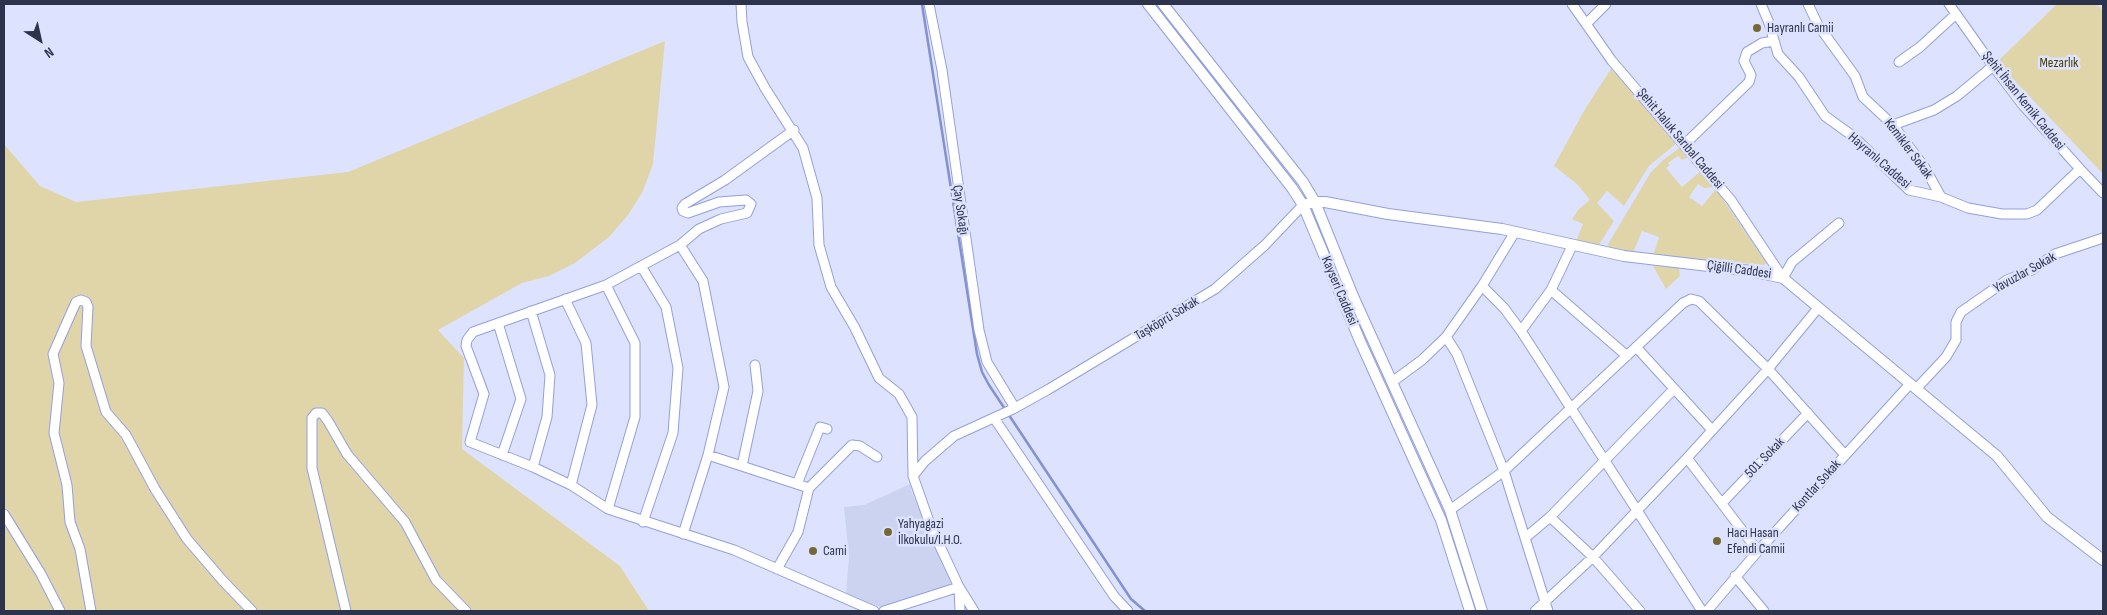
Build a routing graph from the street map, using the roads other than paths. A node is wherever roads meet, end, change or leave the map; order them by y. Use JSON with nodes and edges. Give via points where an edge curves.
{"nodes":[{"id":1,"x":742,"y":4,"type":"edge"},
{"id":2,"x":929,"y":4,"type":"edge"},
{"id":3,"x":1148,"y":4,"type":"edge"},
{"id":4,"x":1163,"y":4,"type":"edge"},
{"id":5,"x":1572,"y":4,"type":"edge"},
{"id":6,"x":1606,"y":4,"type":"edge"},
{"id":7,"x":1761,"y":4,"type":"edge"},
{"id":8,"x":1808,"y":4,"type":"edge"},
{"id":9,"x":1949,"y":4,"type":"edge"},
{"id":10,"x":1956,"y":14,"type":"junction"},
{"id":11,"x":1587,"y":23,"type":"junction"},
{"id":12,"x":1774,"y":41,"type":"junction"},
{"id":13,"x":1899,"y":62,"type":"dead end"},
{"id":14,"x":1993,"y":66,"type":"junction"},
{"id":15,"x":1893,"y":125,"type":"junction"},
{"id":16,"x":794,"y":130,"type":"junction"},
{"id":17,"x":1685,"y":144,"type":"junction"},
{"id":18,"x":2080,"y":169,"type":"junction"},
{"id":19,"x":2103,"y":193,"type":"edge"},
{"id":20,"x":1941,"y":197,"type":"junction"},
{"id":21,"x":1315,"y":202,"type":"junction"},
{"id":22,"x":1303,"y":206,"type":"junction"},
{"id":23,"x":1838,"y":223,"type":"dead end"},
{"id":24,"x":1515,"y":232,"type":"junction"},
{"id":25,"x":2103,"y":238,"type":"edge"},
{"id":26,"x":680,"y":245,"type":"junction"},
{"id":27,"x":1572,"y":246,"type":"junction"},
{"id":28,"x":641,"y":266,"type":"junction"},
{"id":29,"x":1784,"y":278,"type":"junction"},
{"id":30,"x":606,"y":285,"type":"junction"},
{"id":31,"x":1482,"y":286,"type":"junction"},
{"id":32,"x":1551,"y":290,"type":"junction"},
{"id":33,"x":565,"y":299,"type":"junction"},
{"id":34,"x":1818,"y":308,"type":"junction"},
{"id":35,"x":531,"y":311,"type":"junction"},
{"id":36,"x":498,"y":323,"type":"junction"},
{"id":37,"x":1521,"y":331,"type":"junction"},
{"id":38,"x":1446,"y":337,"type":"junction"},
{"id":39,"x":1636,"y":348,"type":"junction"},
{"id":40,"x":1627,"y":356,"type":"junction"},
{"id":41,"x":754,"y":365,"type":"dead end"},
{"id":42,"x":1768,"y":369,"type":"junction"},
{"id":43,"x":1392,"y":382,"type":"junction"},
{"id":44,"x":1913,"y":387,"type":"junction"},
{"id":45,"x":1674,"y":389,"type":"junction"},
{"id":46,"x":1571,"y":408,"type":"junction"},
{"id":47,"x":1014,"y":409,"type":"junction"},
{"id":48,"x":1808,"y":413,"type":"junction"},
{"id":49,"x":994,"y":418,"type":"junction"},
{"id":50,"x":826,"y":429,"type":"dead end"},
{"id":51,"x":1712,"y":430,"type":"junction"},
{"id":52,"x":502,"y":455,"type":"junction"},
{"id":53,"x":708,"y":455,"type":"junction"},
{"id":54,"x":1846,"y":455,"type":"junction"},
{"id":55,"x":877,"y":457,"type":"dead end"},
{"id":56,"x":1687,"y":458,"type":"junction"},
{"id":57,"x":1605,"y":461,"type":"junction"},
{"id":58,"x":742,"y":466,"type":"junction"},
{"id":59,"x":533,"y":467,"type":"junction"},
{"id":60,"x":1504,"y":471,"type":"junction"},
{"id":61,"x":913,"y":476,"type":"junction"},
{"id":62,"x":797,"y":484,"type":"junction"},
{"id":63,"x":570,"y":485,"type":"junction"},
{"id":64,"x":809,"y":488,"type":"junction"},
{"id":65,"x":1722,"y":503,"type":"junction"},
{"id":66,"x":608,"y":509,"type":"junction"},
{"id":67,"x":1450,"y":510,"type":"junction"},
{"id":68,"x":1637,"y":510,"type":"junction"},
{"id":69,"x":4,"y":514,"type":"edge"},
{"id":70,"x":1550,"y":516,"type":"junction"},
{"id":71,"x":643,"y":522,"type":"junction"},
{"id":72,"x":683,"y":534,"type":"junction"},
{"id":73,"x":1525,"y":538,"type":"junction"},
{"id":74,"x":1758,"y":550,"type":"junction"},
{"id":75,"x":1593,"y":557,"type":"junction"},
{"id":76,"x":2103,"y":560,"type":"edge"},
{"id":77,"x":777,"y":569,"type":"junction"},
{"id":78,"x":1735,"y":576,"type":"junction"},
{"id":79,"x":959,"y":587,"type":"junction"},
{"id":80,"x":1547,"y":607,"type":"edge"},
{"id":81,"x":1635,"y":610,"type":"edge"},
{"id":82,"x":60,"y":611,"type":"edge"},
{"id":83,"x":91,"y":611,"type":"edge"},
{"id":84,"x":252,"y":611,"type":"edge"},
{"id":85,"x":346,"y":611,"type":"edge"},
{"id":86,"x":466,"y":611,"type":"edge"},
{"id":87,"x":874,"y":611,"type":"edge"},
{"id":88,"x":884,"y":611,"type":"edge"},
{"id":89,"x":960,"y":611,"type":"edge"},
{"id":90,"x":974,"y":611,"type":"edge"},
{"id":91,"x":1128,"y":611,"type":"edge"},
{"id":92,"x":1470,"y":611,"type":"edge"},
{"id":93,"x":1482,"y":611,"type":"edge"},
{"id":94,"x":1535,"y":611,"type":"edge"},
{"id":95,"x":1702,"y":611,"type":"edge"},
{"id":96,"x":1707,"y":611,"type":"edge"},
{"id":97,"x":1764,"y":611,"type":"edge"}],
"edges":[{"from":1,"to":16,"type":"street","via":[[748,57]]},
{"from":2,"to":47,"type":"street","name":"Çay Sokağı","via":[[942,70],[979,330],[987,362]]},
{"from":3,"to":22,"type":"main road","name":"Kayseri Caddesi"},
{"from":4,"to":21,"type":"main road","name":"Kayseri Caddesi","via":[[1303,182]]},
{"from":5,"to":11,"type":"street","name":"Şehit Haluk Sarıbal Caddesi"},
{"from":6,"to":11,"type":"street"},
{"from":7,"to":12,"type":"street","name":"Hayranlı Caddesi"},
{"from":8,"to":15,"type":"street","name":"Kemikler Sokak","via":[[1818,25],[1855,76],[1863,97]]},
{"from":9,"to":10,"type":"street","name":"Şehit İhsan Kemik Caddesi"},
{"from":10,"to":13,"type":"street","via":[[1920,48]]},
{"from":10,"to":14,"type":"street","name":"Şehit İhsan Kemik Caddesi"},
{"from":11,"to":17,"type":"street","name":"Şehit Haluk Sarıbal Caddesi","via":[[1612,61]]},
{"from":12,"to":17,"type":"street","via":[[1756,45],[1747,52],[1744,61],[1751,75],[1749,82]]},
{"from":12,"to":20,"type":"street","name":"Hayranlı Caddesi","via":[[1778,54],[1799,77],[1826,116],[1854,137],[1909,190]]},
{"from":14,"to":15,"type":"street","via":[[1957,96],[1934,110]]},
{"from":14,"to":18,"type":"street","name":"Şehit İhsan Kemik Caddesi"},
{"from":15,"to":20,"type":"street","name":"Kemikler Sokak","via":[[1925,168]]},
{"from":16,"to":26,"type":"street","via":[[684,205],[683,211],[688,213],[719,202],[746,200],[751,204],[747,213],[721,219],[699,229]]},
{"from":16,"to":61,"type":"street","via":[[804,148],[817,198],[819,245],[831,287],[879,378],[899,394],[912,417]]},
{"from":17,"to":29,"type":"street","name":"Şehit Haluk Sarıbal Caddesi","via":[[1731,200]]},
{"from":18,"to":19,"type":"street","name":"Şehit İhsan Kemik Caddesi"},
{"from":18,"to":20,"type":"street","name":"Hayranlı Caddesi","via":[[2033,212],[2002,214],[1968,208]]},
{"from":21,"to":22,"type":"main road","name":"Çiğilli Caddesi"},
{"from":21,"to":24,"type":"main road","name":"Çiğilli Caddesi"},
{"from":21,"to":43,"type":"main road","name":"Kayseri Caddesi"},
{"from":22,"to":47,"type":"street","name":"Taşköprü Sokak","via":[[1215,289]]},
{"from":22,"to":92,"type":"main road","name":"Kayseri Caddesi","via":[[1441,520]]},
{"from":23,"to":29,"type":"street","via":[[1792,262]]},
{"from":24,"to":27,"type":"main road","name":"Çiğilli Caddesi"},
{"from":24,"to":31,"type":"street"},
{"from":25,"to":44,"type":"street","name":"Yavuzlar Sokak","via":[[2055,254],[2032,270],[2007,280],[1961,312],[1956,322],[1956,340],[1946,356]]},
{"from":26,"to":28,"type":"street"},
{"from":26,"to":53,"type":"street","via":[[703,281],[724,387]]},
{"from":27,"to":29,"type":"main road","name":"Çiğilli Caddesi"},
{"from":27,"to":32,"type":"street"},
{"from":28,"to":30,"type":"street"},
{"from":28,"to":71,"type":"street","via":[[666,307],[678,368],[673,433]]},
{"from":29,"to":34,"type":"main road","name":"Çiğilli Caddesi"},
{"from":30,"to":33,"type":"street"},
{"from":30,"to":66,"type":"street","via":[[635,343],[635,417]]},
{"from":31,"to":37,"type":"street"},
{"from":31,"to":38,"type":"street"},
{"from":32,"to":37,"type":"street"},
{"from":32,"to":40,"type":"street"},
{"from":33,"to":35,"type":"street"},
{"from":33,"to":63,"type":"street","via":[[586,343],[592,405]]},
{"from":34,"to":42,"type":"street"},
{"from":34,"to":44,"type":"main road","name":"Çiğilli Caddesi"},
{"from":35,"to":36,"type":"street"},
{"from":35,"to":59,"type":"street","via":[[550,375],[547,417]]},
{"from":36,"to":52,"type":"street","via":[[521,399]]},
{"from":36,"to":52,"type":"street","via":[[473,332],[466,346],[484,394],[470,442]]},
{"from":37,"to":46,"type":"street"},
{"from":38,"to":43,"type":"street"},
{"from":38,"to":60,"type":"street","via":[[1457,354]]},
{"from":39,"to":40,"type":"street"},
{"from":39,"to":42,"type":"street","via":[[1683,303],[1694,299]]},
{"from":39,"to":45,"type":"street"},
{"from":40,"to":46,"type":"street"},
{"from":41,"to":58,"type":"street","via":[[758,391]]},
{"from":42,"to":48,"type":"street"},
{"from":42,"to":51,"type":"street"},
{"from":43,"to":67,"type":"main road","name":"Kayseri Caddesi"},
{"from":44,"to":54,"type":"street","name":"Kontlar Sokak"},
{"from":44,"to":76,"type":"main road","name":"Çiğilli Caddesi","via":[[1997,456],[2047,517]]},
{"from":45,"to":51,"type":"street"},
{"from":45,"to":57,"type":"street"},
{"from":46,"to":57,"type":"street"},
{"from":46,"to":60,"type":"street"},
{"from":47,"to":49,"type":"street","name":"Taşköprü Sokak"},
{"from":48,"to":54,"type":"street"},
{"from":48,"to":65,"type":"street","name":"501. Sokak"},
{"from":49,"to":61,"type":"street","name":"Taşköprü Sokak","via":[[954,436]]},
{"from":49,"to":91,"type":"street","via":[[1114,596]]},
{"from":50,"to":62,"type":"street","via":[[820,427]]},
{"from":51,"to":56,"type":"street"},
{"from":52,"to":59,"type":"street"},
{"from":53,"to":58,"type":"street"},
{"from":53,"to":72,"type":"street"},
{"from":54,"to":74,"type":"street","name":"Kontlar Sokak"},
{"from":55,"to":64,"type":"street","via":[[860,446],[852,446]]},
{"from":56,"to":65,"type":"street"},
{"from":56,"to":68,"type":"street"},
{"from":57,"to":68,"type":"street"},
{"from":57,"to":70,"type":"street"},
{"from":58,"to":62,"type":"street"},
{"from":59,"to":63,"type":"street"},
{"from":60,"to":67,"type":"street"},
{"from":60,"to":73,"type":"street"},
{"from":61,"to":79,"type":"street","via":[[931,527]]},
{"from":62,"to":64,"type":"street"},
{"from":63,"to":66,"type":"street"},
{"from":64,"to":77,"type":"street","via":[[798,532]]},
{"from":65,"to":74,"type":"street"},
{"from":66,"to":71,"type":"street"},
{"from":67,"to":93,"type":"main road","name":"Kayseri Caddesi"},
{"from":68,"to":75,"type":"street"},
{"from":68,"to":95,"type":"street"},
{"from":69,"to":82,"type":"street"},
{"from":70,"to":73,"type":"street"},
{"from":70,"to":75,"type":"street"},
{"from":71,"to":72,"type":"street"},
{"from":72,"to":77,"type":"street","via":[[734,550]]},
{"from":73,"to":80,"type":"street"},
{"from":74,"to":78,"type":"street","name":"Kontlar Sokak"},
{"from":75,"to":80,"type":"street"},
{"from":75,"to":81,"type":"street"},
{"from":77,"to":87,"type":"street"},
{"from":78,"to":96,"type":"street","name":"Kontlar Sokak"},
{"from":78,"to":97,"type":"street"},
{"from":79,"to":88,"type":"street"},
{"from":79,"to":89,"type":"street"},
{"from":79,"to":90,"type":"street"},
{"from":80,"to":94,"type":"street"},
{"from":83,"to":84,"type":"street","via":[[54,433],[58,383],[53,354],[76,302],[80,300],[88,307],[86,346],[106,412],[126,435],[155,489],[188,538],[223,582]]},
{"from":85,"to":86,"type":"street","via":[[312,468],[312,418],[316,413],[322,413],[347,454],[404,522],[436,580]]}]}
